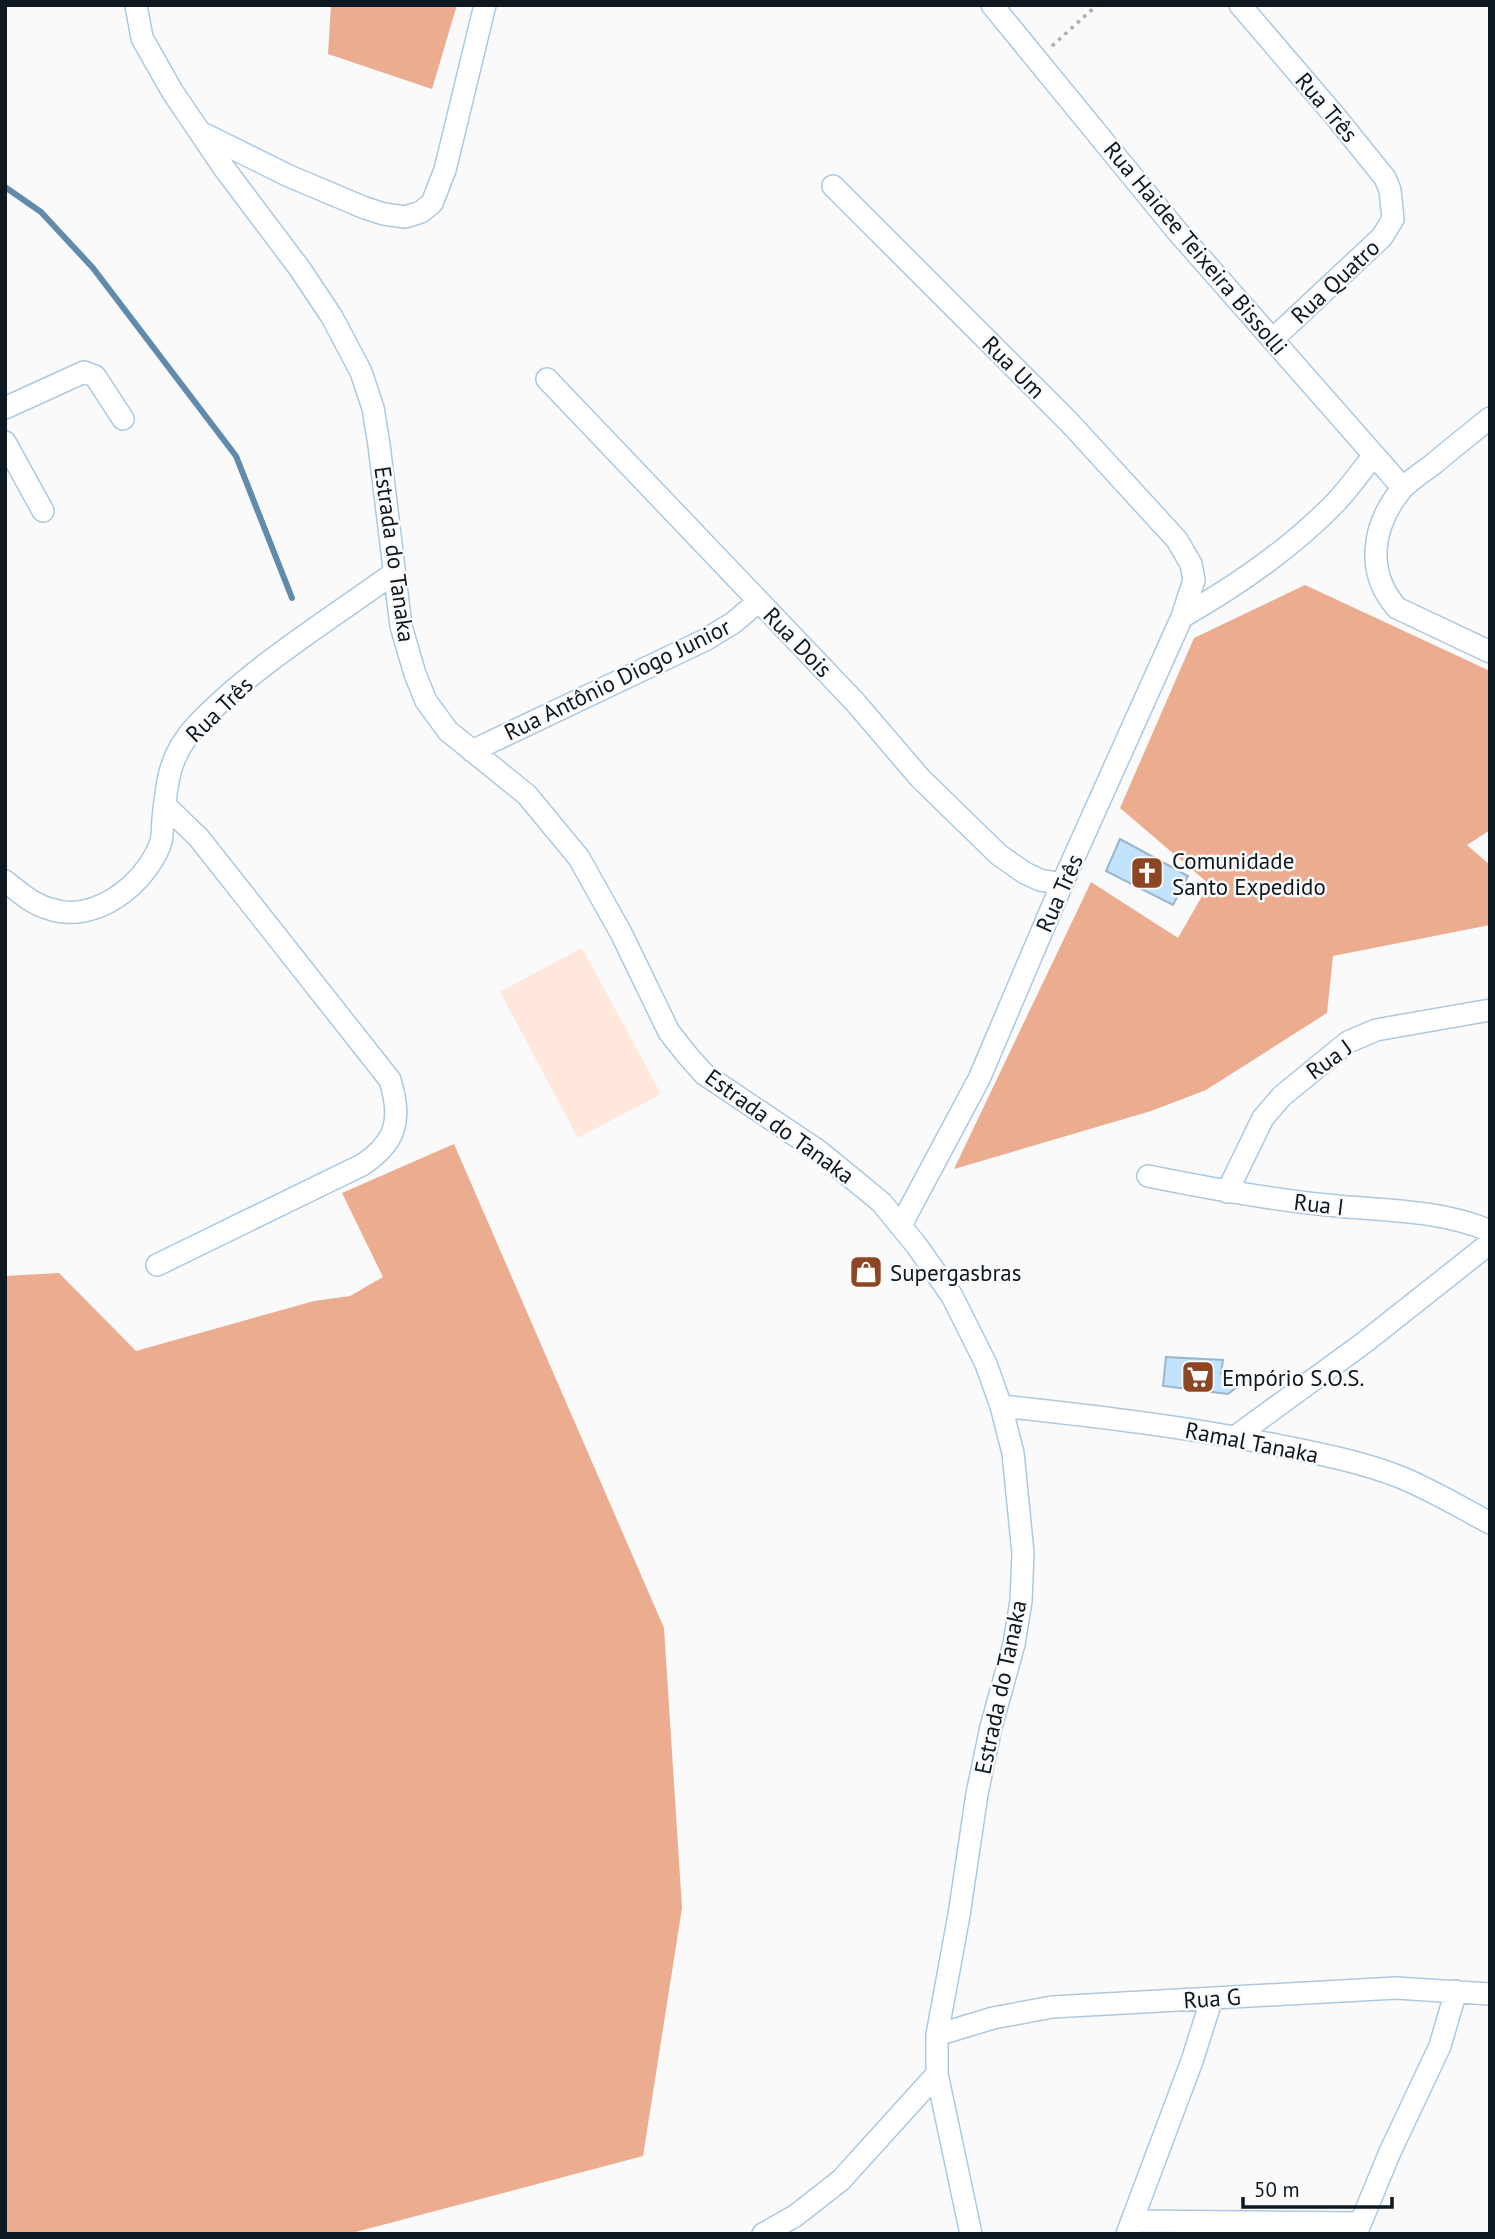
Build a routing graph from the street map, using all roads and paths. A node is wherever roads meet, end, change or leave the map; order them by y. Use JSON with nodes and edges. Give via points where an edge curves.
{"nodes":[{"id":1,"x":136,"y":5,"type":"edge"},
{"id":2,"x":485,"y":5,"type":"edge"},
{"id":3,"x":992,"y":5,"type":"edge"},
{"id":4,"x":1097,"y":5,"type":"edge"},
{"id":5,"x":1240,"y":5,"type":"edge"},
{"id":6,"x":1037,"y":59,"type":"junction"},
{"id":7,"x":198,"y":131,"type":"junction"},
{"id":8,"x":833,"y":186,"type":"dead end"},
{"id":9,"x":1393,"y":219,"type":"joint"},
{"id":10,"x":1273,"y":339,"type":"junction"},
{"id":11,"x":547,"y":379,"type":"dead end"},
{"id":12,"x":5,"y":408,"type":"edge"},
{"id":13,"x":1490,"y":418,"type":"edge"},
{"id":14,"x":123,"y":419,"type":"dead end"},
{"id":15,"x":5,"y":442,"type":"edge"},
{"id":16,"x":1374,"y":455,"type":"junction"},
{"id":17,"x":1403,"y":488,"type":"junction"},
{"id":18,"x":43,"y":511,"type":"dead end"},
{"id":19,"x":1186,"y":556,"type":"joint"},
{"id":20,"x":394,"y":573,"type":"junction"},
{"id":21,"x":759,"y":601,"type":"junction"},
{"id":22,"x":1182,"y":617,"type":"junction"},
{"id":23,"x":1490,"y":652,"type":"edge"},
{"id":24,"x":472,"y":751,"type":"junction"},
{"id":25,"x":164,"y":805,"type":"junction"},
{"id":26,"x":5,"y":881,"type":"edge"},
{"id":27,"x":1062,"y":884,"type":"junction"},
{"id":28,"x":1490,"y":1010,"type":"edge"},
{"id":29,"x":1148,"y":1176,"type":"dead end"},
{"id":30,"x":1227,"y":1192,"type":"junction"},
{"id":31,"x":901,"y":1225,"type":"junction"},
{"id":32,"x":1490,"y":1231,"type":"edge"},
{"id":33,"x":1490,"y":1243,"type":"edge"},
{"id":34,"x":157,"y":1265,"type":"dead end"},
{"id":35,"x":1001,"y":1406,"type":"junction"},
{"id":36,"x":1235,"y":1437,"type":"junction"},
{"id":37,"x":1490,"y":1523,"type":"edge"},
{"id":38,"x":1456,"y":1992,"type":"junction"},
{"id":39,"x":1490,"y":1994,"type":"edge"},
{"id":40,"x":1212,"y":1998,"type":"junction"},
{"id":41,"x":937,"y":2035,"type":"junction"},
{"id":42,"x":937,"y":2074,"type":"junction"},
{"id":43,"x":1130,"y":2228,"type":"edge"},
{"id":44,"x":1358,"y":2228,"type":"edge"},
{"id":45,"x":763,"y":2234,"type":"edge"},
{"id":46,"x":971,"y":2234,"type":"edge"}],
"edges":[{"from":1,"to":7,"type":"street","name":"Estrada do Tanaka","via":[[142,38]]},
{"from":2,"to":7,"type":"street","via":[[444,170],[432,203],[421,212],[405,216],[365,208]]},
{"from":3,"to":6,"type":"street","name":"Rua Haidee Teixeira Bissolli"},
{"from":4,"to":6,"type":"path"},
{"from":5,"to":9,"type":"street","name":"Rua Três","via":[[1385,178]]},
{"from":6,"to":10,"type":"street","name":"Rua Haidee Teixeira Bissolli","via":[[1177,231]]},
{"from":7,"to":20,"type":"street","name":"Estrada do Tanaka","via":[[300,269],[361,372],[375,420]]},
{"from":8,"to":19,"type":"street","name":"Rua Um","via":[[1069,422],[1177,540]]},
{"from":9,"to":10,"type":"street","name":"Rua Quatro","via":[[1382,237]]},
{"from":10,"to":16,"type":"street","name":"Rua Haidee Teixeira Bissolli"},
{"from":11,"to":21,"type":"street","name":"Rua Dois"},
{"from":12,"to":14,"type":"street","via":[[84,372],[95,376]]},
{"from":13,"to":17,"type":"street"},
{"from":15,"to":18,"type":"street"},
{"from":16,"to":17,"type":"street","name":"Rua Haidee Teixeira Bissolli"},
{"from":16,"to":22,"type":"street","via":[[1314,524],[1263,565]]},
{"from":17,"to":23,"type":"street","via":[[1380,530],[1375,559],[1387,596],[1397,608]]},
{"from":19,"to":22,"type":"street","name":"Rua Três","via":[[1194,580]]},
{"from":20,"to":24,"type":"street","name":"Estrada do Tanaka","via":[[401,626],[426,701],[448,731]]},
{"from":20,"to":25,"type":"street","name":"Rua Três","via":[[251,676],[197,725],[169,769]]},
{"from":21,"to":24,"type":"street","name":"Rua Antônio Diogo Junior","via":[[705,640]]},
{"from":21,"to":27,"type":"street","name":"Rua Dois","via":[[920,778],[999,855],[1040,880]]},
{"from":22,"to":27,"type":"street","name":"Rua Três"},
{"from":24,"to":31,"type":"street","name":"Estrada do Tanaka","via":[[527,795],[579,858],[669,1032],[704,1074],[820,1152],[874,1195]]},
{"from":25,"to":26,"type":"street","name":"Rua Três","via":[[161,844],[142,875],[98,907],[52,910]]},
{"from":25,"to":34,"type":"street","via":[[199,838],[390,1080],[397,1120],[379,1154],[362,1165]]},
{"from":27,"to":31,"type":"street","name":"Rua Três","via":[[979,1079]]},
{"from":28,"to":30,"type":"street","name":"Rua J","via":[[1376,1030],[1348,1042],[1282,1096],[1263,1118]]},
{"from":29,"to":30,"type":"street","name":"Rua I"},
{"from":30,"to":32,"type":"street","name":"Rua I","via":[[1456,1219]]},
{"from":31,"to":35,"type":"street","name":"Estrada do Tanaka","via":[[952,1296]]},
{"from":33,"to":36,"type":"street"},
{"from":35,"to":36,"type":"street","name":"Ramal Tanaka"},
{"from":35,"to":41,"type":"street","name":"Estrada do Tanaka","via":[[1013,1453],[1021,1526],[1021,1601],[977,1794]]},
{"from":36,"to":37,"type":"street","name":"Ramal Tanaka","via":[[1398,1476],[1439,1493]]},
{"from":38,"to":39,"type":"street","name":"Rua G"},
{"from":38,"to":40,"type":"street","name":"Rua G","via":[[1396,1988]]},
{"from":38,"to":44,"type":"street","via":[[1440,2046]]},
{"from":40,"to":41,"type":"street","name":"Rua G","via":[[1052,2007]]},
{"from":40,"to":43,"type":"street"},
{"from":41,"to":42,"type":"street","name":"Estrada do Tanaka"},
{"from":42,"to":45,"type":"street","via":[[841,2180]]},
{"from":42,"to":46,"type":"street","name":"Estrada do Tanaka"},
{"from":43,"to":44,"type":"street"}]}
